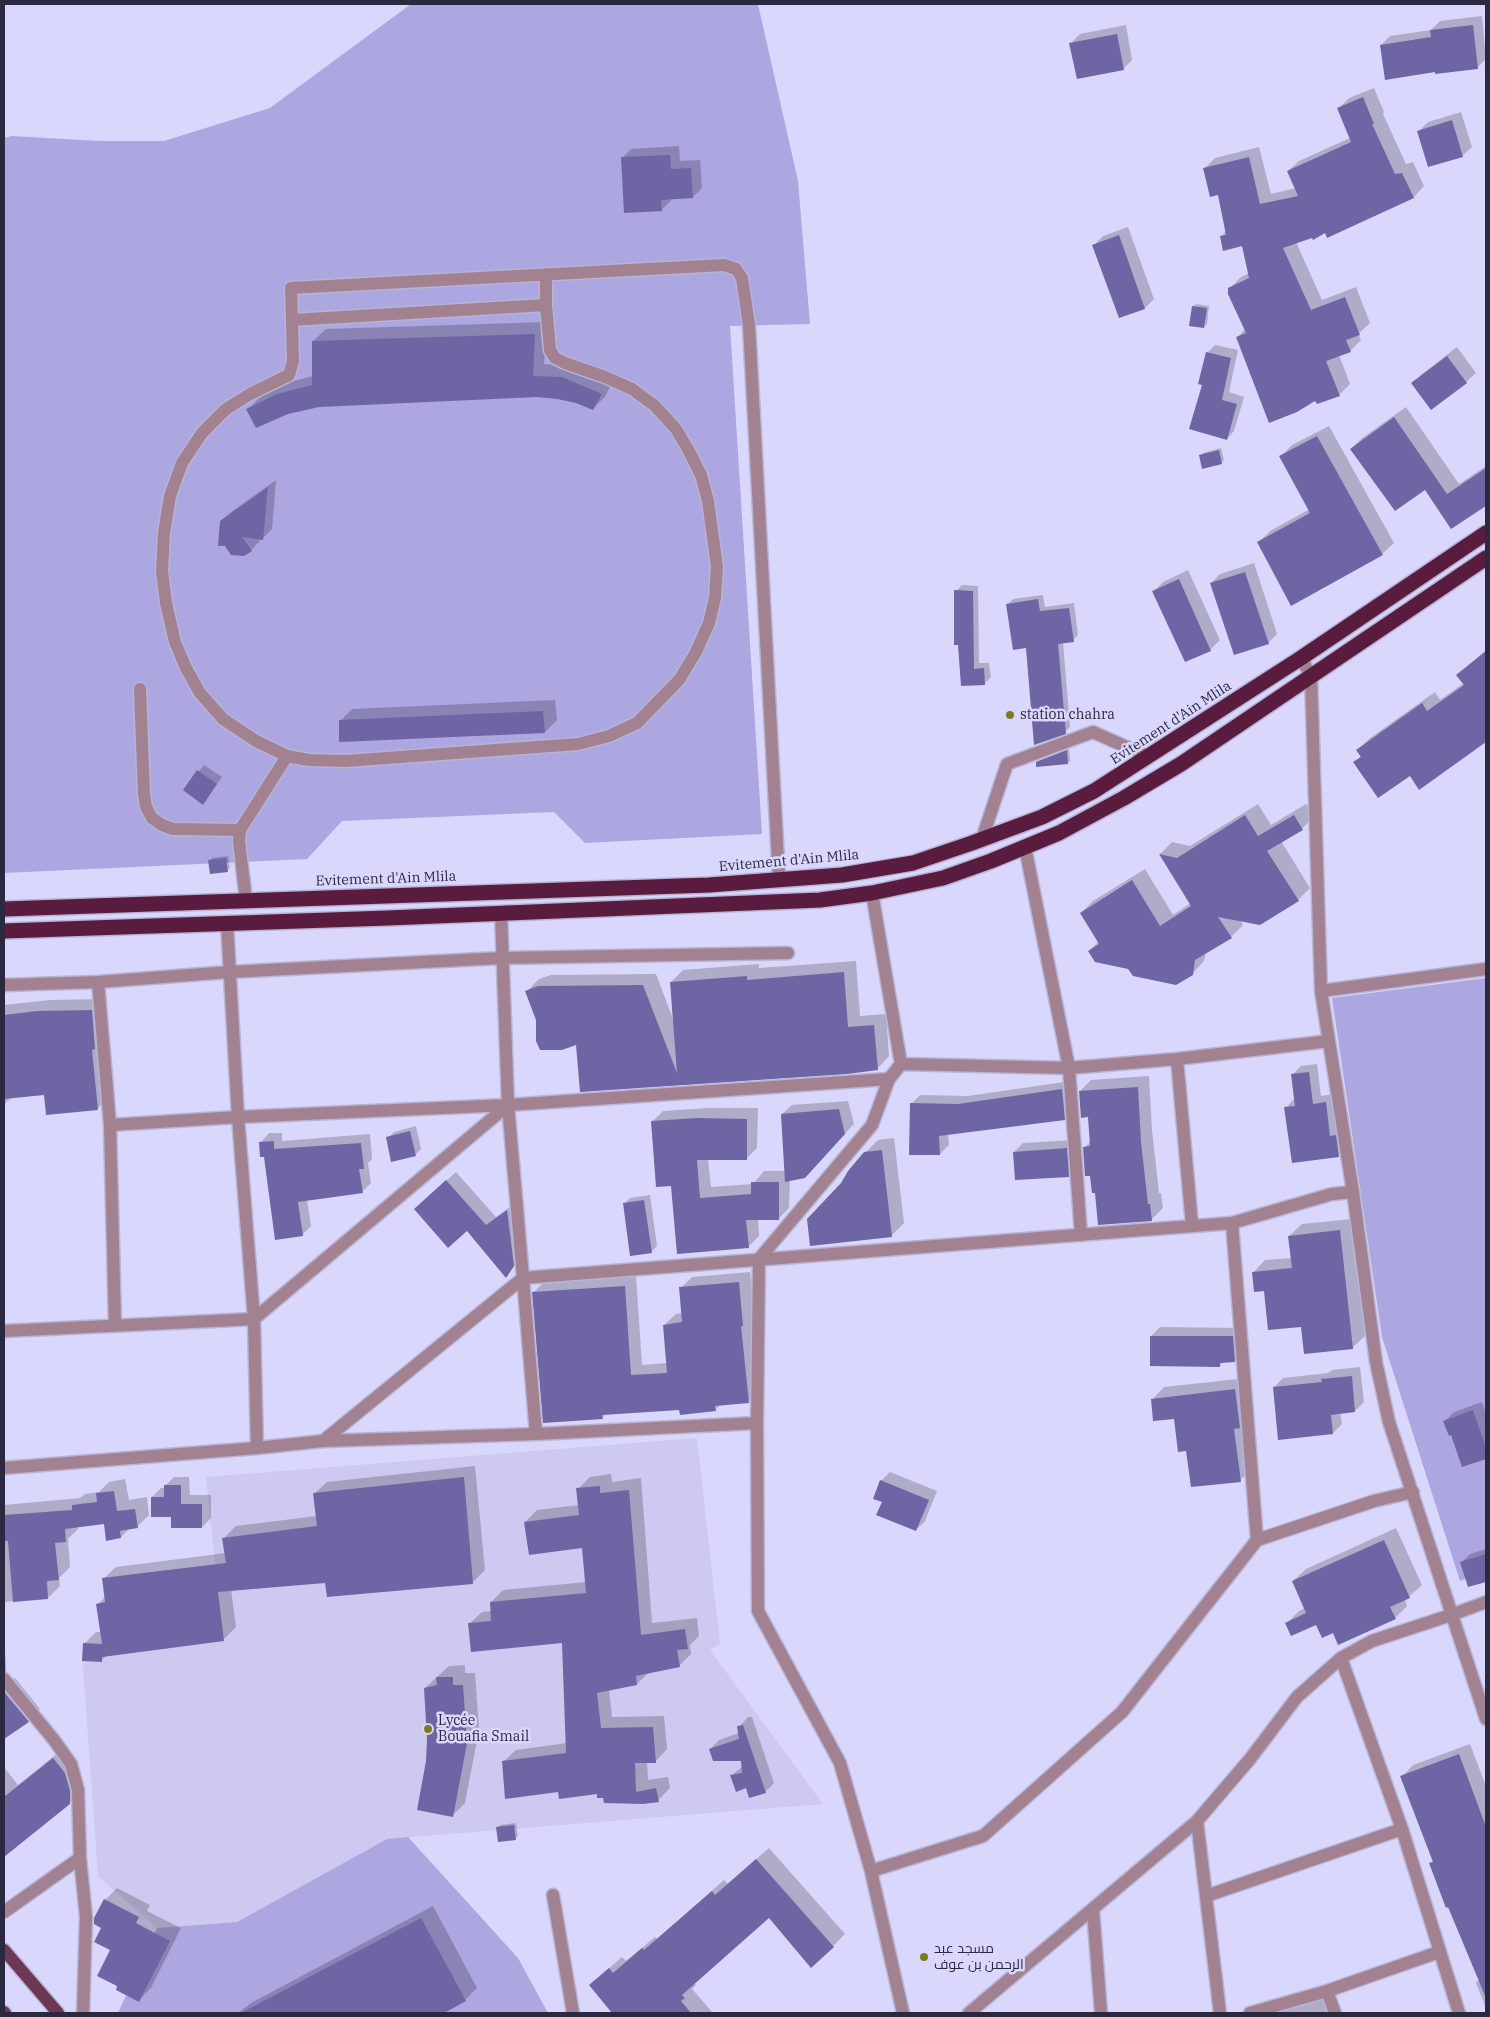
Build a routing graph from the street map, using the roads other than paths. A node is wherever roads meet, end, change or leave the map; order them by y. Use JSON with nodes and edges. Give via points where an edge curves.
{"nodes":[{"id":1,"x":546,"y":274,"type":"junction"},
{"id":2,"x":546,"y":305,"type":"junction"},
{"id":3,"x":292,"y":320,"type":"junction"},
{"id":4,"x":1486,"y":533,"type":"edge"},
{"id":5,"x":1486,"y":558,"type":"edge"},
{"id":6,"x":1301,"y":658,"type":"junction"},
{"id":7,"x":1312,"y":676,"type":"junction"},
{"id":8,"x":140,"y":689,"type":"dead end"},
{"id":9,"x":287,"y":756,"type":"junction"},
{"id":10,"x":1149,"y":757,"type":"junction"},
{"id":11,"x":240,"y":830,"type":"junction"},
{"id":12,"x":982,"y":839,"type":"junction"},
{"id":13,"x":1024,"y":847,"type":"junction"},
{"id":14,"x":779,"y":879,"type":"junction"},
{"id":15,"x":872,"y":893,"type":"junction"},
{"id":16,"x":246,"y":900,"type":"junction"},
{"id":17,"x":4,"y":909,"type":"edge"},
{"id":18,"x":501,"y":913,"type":"junction"},
{"id":19,"x":227,"y":923,"type":"junction"},
{"id":20,"x":4,"y":931,"type":"edge"},
{"id":21,"x":788,"y":953,"type":"dead end"},
{"id":22,"x":501,"y":958,"type":"junction"},
{"id":23,"x":1486,"y":969,"type":"edge"},
{"id":24,"x":229,"y":972,"type":"junction"},
{"id":25,"x":98,"y":982,"type":"junction"},
{"id":26,"x":4,"y":986,"type":"edge"},
{"id":27,"x":1321,"y":991,"type":"junction"},
{"id":28,"x":1329,"y":1041,"type":"junction"},
{"id":29,"x":1177,"y":1060,"type":"junction"},
{"id":30,"x":901,"y":1064,"type":"junction"},
{"id":31,"x":1069,"y":1068,"type":"junction"},
{"id":32,"x":888,"y":1079,"type":"junction"},
{"id":33,"x":508,"y":1105,"type":"junction"},
{"id":34,"x":238,"y":1117,"type":"junction"},
{"id":35,"x":110,"y":1125,"type":"junction"},
{"id":36,"x":1353,"y":1192,"type":"junction"},
{"id":37,"x":1232,"y":1223,"type":"junction"},
{"id":38,"x":1192,"y":1225,"type":"junction"},
{"id":39,"x":1081,"y":1235,"type":"junction"},
{"id":40,"x":759,"y":1259,"type":"junction"},
{"id":41,"x":523,"y":1278,"type":"junction"},
{"id":42,"x":254,"y":1319,"type":"junction"},
{"id":43,"x":116,"y":1325,"type":"junction"},
{"id":44,"x":4,"y":1331,"type":"edge"},
{"id":45,"x":757,"y":1423,"type":"junction"},
{"id":46,"x":536,"y":1434,"type":"junction"},
{"id":47,"x":322,"y":1441,"type":"junction"},
{"id":48,"x":257,"y":1448,"type":"junction"},
{"id":49,"x":4,"y":1468,"type":"edge"},
{"id":50,"x":1413,"y":1492,"type":"junction"},
{"id":51,"x":1257,"y":1540,"type":"junction"},
{"id":52,"x":1486,"y":1602,"type":"edge"},
{"id":53,"x":1452,"y":1615,"type":"junction"},
{"id":54,"x":1341,"y":1658,"type":"junction"},
{"id":55,"x":4,"y":1679,"type":"edge"},
{"id":56,"x":1486,"y":1719,"type":"edge"},
{"id":57,"x":1197,"y":1821,"type":"junction"},
{"id":58,"x":1402,"y":1829,"type":"junction"},
{"id":59,"x":80,"y":1858,"type":"junction"},
{"id":60,"x":871,"y":1871,"type":"junction"},
{"id":61,"x":553,"y":1895,"type":"dead end"},
{"id":62,"x":1206,"y":1896,"type":"junction"},
{"id":63,"x":1093,"y":1910,"type":"junction"},
{"id":64,"x":4,"y":1912,"type":"edge"},
{"id":65,"x":4,"y":1950,"type":"edge"},
{"id":66,"x":1439,"y":1952,"type":"junction"},
{"id":67,"x":1327,"y":1991,"type":"junction"},
{"id":68,"x":58,"y":2013,"type":"edge"},
{"id":69,"x":83,"y":2013,"type":"edge"},
{"id":70,"x":573,"y":2013,"type":"edge"},
{"id":71,"x":903,"y":2013,"type":"edge"},
{"id":72,"x":969,"y":2013,"type":"edge"},
{"id":73,"x":1101,"y":2013,"type":"edge"},
{"id":74,"x":1220,"y":2013,"type":"edge"},
{"id":75,"x":1250,"y":2013,"type":"edge"},
{"id":76,"x":1335,"y":2013,"type":"edge"},
{"id":77,"x":1459,"y":2013,"type":"edge"}],
"edges":[{"from":1,"to":2,"type":"street"},
{"from":1,"to":3,"type":"street","via":[[291,288]]},
{"from":1,"to":14,"type":"street","via":[[724,265],[736,269],[742,278],[749,325]]},
{"from":2,"to":3,"type":"street"},
{"from":2,"to":9,"type":"street","via":[[550,350],[555,358],[632,389],[655,406],[676,429],[700,475],[708,501],[717,567],[709,623],[696,652],[679,680],[637,723],[609,736],[578,744],[346,761]]},
{"from":3,"to":9,"type":"street","via":[[293,362],[289,375],[226,409],[202,433],[182,463],[170,496],[162,571],[175,642],[200,693],[223,719],[256,741]]},
{"from":4,"to":6,"type":"highway","name":"Evitement d'Ain Mlila"},
{"from":5,"to":7,"type":"highway"},
{"from":6,"to":7,"type":"street"},
{"from":6,"to":10,"type":"highway","name":"Evitement d'Ain Mlila"},
{"from":7,"to":13,"type":"highway","via":[[1181,764],[1124,798]]},
{"from":7,"to":27,"type":"street"},
{"from":8,"to":11,"type":"street","via":[[144,794],[152,818],[174,829]]},
{"from":9,"to":11,"type":"street"},
{"from":10,"to":12,"type":"highway","name":"Evitement d'Ain Mlila","via":[[1094,791],[1042,817]]},
{"from":10,"to":12,"type":"street","via":[[1093,732],[1007,764]]},
{"from":11,"to":16,"type":"street"},
{"from":12,"to":14,"type":"highway","name":"Evitement d'Ain Mlila","via":[[913,863],[842,874]]},
{"from":13,"to":15,"type":"highway","via":[[943,878]]},
{"from":13,"to":31,"type":"street"},
{"from":14,"to":16,"type":"highway","name":"Evitement d'Ain Mlila","via":[[709,885]]},
{"from":15,"to":18,"type":"highway","via":[[820,900]]},
{"from":15,"to":30,"type":"street"},
{"from":16,"to":17,"type":"highway","name":"Evitement d'Ain Mlila"},
{"from":18,"to":19,"type":"highway"},
{"from":18,"to":22,"type":"street"},
{"from":19,"to":20,"type":"highway"},
{"from":19,"to":24,"type":"street"},
{"from":21,"to":22,"type":"street"},
{"from":22,"to":24,"type":"street"},
{"from":22,"to":33,"type":"street"},
{"from":23,"to":27,"type":"street"},
{"from":24,"to":25,"type":"street"},
{"from":24,"to":34,"type":"street"},
{"from":25,"to":26,"type":"street"},
{"from":25,"to":35,"type":"street"},
{"from":27,"to":28,"type":"street"},
{"from":28,"to":29,"type":"street"},
{"from":28,"to":36,"type":"street"},
{"from":29,"to":31,"type":"street"},
{"from":29,"to":38,"type":"street"},
{"from":30,"to":31,"type":"street"},
{"from":30,"to":32,"type":"street"},
{"from":31,"to":39,"type":"street"},
{"from":32,"to":33,"type":"street"},
{"from":32,"to":40,"type":"street","via":[[872,1124]]},
{"from":33,"to":34,"type":"street"},
{"from":33,"to":41,"type":"street"},
{"from":33,"to":42,"type":"street"},
{"from":34,"to":35,"type":"street"},
{"from":34,"to":42,"type":"street"},
{"from":35,"to":43,"type":"street"},
{"from":36,"to":37,"type":"street","via":[[1332,1194]]},
{"from":36,"to":50,"type":"street","via":[[1376,1362],[1389,1422]]},
{"from":37,"to":38,"type":"street"},
{"from":37,"to":51,"type":"street"},
{"from":38,"to":39,"type":"street"},
{"from":39,"to":40,"type":"street"},
{"from":40,"to":41,"type":"street"},
{"from":40,"to":45,"type":"street"},
{"from":41,"to":46,"type":"street"},
{"from":41,"to":47,"type":"street"},
{"from":42,"to":43,"type":"street"},
{"from":42,"to":48,"type":"street"},
{"from":43,"to":44,"type":"street"},
{"from":45,"to":46,"type":"street"},
{"from":45,"to":60,"type":"street","via":[[758,1611],[840,1763]]},
{"from":46,"to":47,"type":"street"},
{"from":47,"to":48,"type":"street"},
{"from":48,"to":49,"type":"street"},
{"from":50,"to":51,"type":"street","via":[[1374,1501]]},
{"from":50,"to":53,"type":"street"},
{"from":51,"to":60,"type":"street","via":[[1122,1712],[983,1836]]},
{"from":52,"to":53,"type":"street"},
{"from":53,"to":54,"type":"street","via":[[1372,1641]]},
{"from":53,"to":56,"type":"street"},
{"from":54,"to":57,"type":"street","via":[[1297,1697],[1232,1782]]},
{"from":54,"to":58,"type":"street"},
{"from":55,"to":59,"type":"street","via":[[71,1764],[78,1790]]},
{"from":57,"to":62,"type":"street"},
{"from":57,"to":63,"type":"street"},
{"from":58,"to":62,"type":"street"},
{"from":58,"to":66,"type":"street"},
{"from":59,"to":64,"type":"street"},
{"from":59,"to":69,"type":"street","via":[[86,1917]]},
{"from":60,"to":71,"type":"street"},
{"from":61,"to":70,"type":"street"},
{"from":62,"to":74,"type":"street"},
{"from":63,"to":72,"type":"street"},
{"from":63,"to":73,"type":"street"},
{"from":65,"to":68,"type":"main road"},
{"from":66,"to":67,"type":"street"},
{"from":66,"to":77,"type":"street"},
{"from":67,"to":75,"type":"street"},
{"from":67,"to":76,"type":"street"}]}
